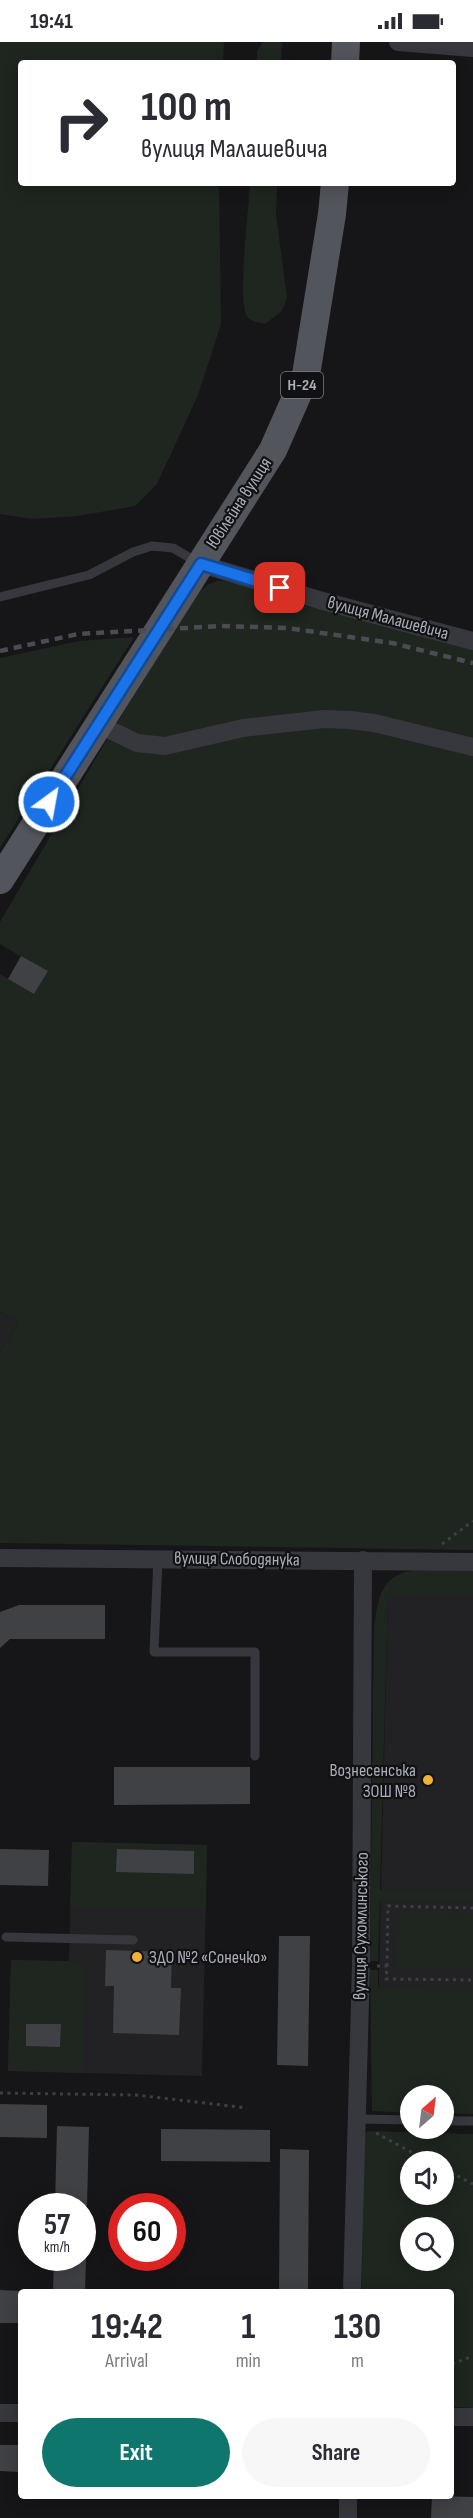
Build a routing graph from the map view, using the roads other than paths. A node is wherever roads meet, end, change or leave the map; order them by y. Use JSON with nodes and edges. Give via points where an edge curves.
{"nodes":[{"id":1,"x":346,"y":42,"type":"edge"},
{"id":2,"x":398,"y":42,"type":"edge"},
{"id":3,"x":473,"y":48,"type":"edge"},
{"id":4,"x":345,"y":60,"type":"edge"},
{"id":5,"x":334,"y":186,"type":"edge"},
{"id":6,"x":201,"y":564,"type":"junction"},
{"id":7,"x":0,"y":597,"type":"edge"},
{"id":8,"x":473,"y":641,"type":"edge"},
{"id":9,"x":98,"y":724,"type":"junction"},
{"id":10,"x":473,"y":747,"type":"edge"},
{"id":11,"x":0,"y":880,"type":"edge"},
{"id":12,"x":0,"y":1558,"type":"edge"},
{"id":13,"x":158,"y":1558,"type":"junction"},
{"id":14,"x":363,"y":1560,"type":"junction"},
{"id":15,"x":473,"y":1562,"type":"edge"},
{"id":16,"x":255,"y":1756,"type":"dead end"},
{"id":17,"x":6,"y":1937,"type":"dead end"},
{"id":18,"x":133,"y":1941,"type":"dead end"},
{"id":19,"x":356,"y":2120,"type":"junction"},
{"id":20,"x":400,"y":2120,"type":"edge"},
{"id":21,"x":454,"y":2121,"type":"edge"},
{"id":22,"x":473,"y":2121,"type":"edge"},
{"id":23,"x":352,"y":2289,"type":"edge"},
{"id":24,"x":0,"y":2413,"type":"edge"},
{"id":25,"x":18,"y":2413,"type":"edge"},
{"id":26,"x":454,"y":2417,"type":"edge"},
{"id":27,"x":473,"y":2417,"type":"edge"},
{"id":28,"x":348,"y":2499,"type":"edge"},
{"id":29,"x":348,"y":2518,"type":"edge"}],
"edges":[{"from":1,"to":4,"type":"main road"},
{"from":2,"to":3,"type":"street"},
{"from":5,"to":6,"type":"main road","name":"Ювілейна вулиця","number":"Н-24","via":[[306,375],[273,450]]},
{"from":6,"to":7,"type":"lane","via":[[173,548],[152,546],[89,575]]},
{"from":6,"to":8,"type":"street","name":"вулиця Малашевича"},
{"from":6,"to":9,"type":"main road","name":"Ювілейна вулиця","number":"Н-24"},
{"from":9,"to":10,"type":"street","via":[[137,743],[165,746],[243,728],[350,720]]},
{"from":9,"to":11,"type":"main road","name":"Ювілейна вулиця","number":"Н-24"},
{"from":12,"to":13,"type":"street","name":"вулиця Слободянука"},
{"from":13,"to":14,"type":"street","name":"вулиця Слободянука"},
{"from":13,"to":16,"type":"lane","via":[[154,1652],[255,1652]]},
{"from":14,"to":15,"type":"street","name":"вулиця Слободянука"},
{"from":14,"to":19,"type":"street","name":"вулиця Сухомлинського","via":[[362,1965]]},
{"from":17,"to":18,"type":"lane"},
{"from":19,"to":20,"type":"lane"},
{"from":19,"to":23,"type":"street","name":"вулиця Сухомлинського"},
{"from":21,"to":22,"type":"lane"},
{"from":24,"to":25,"type":"street"},
{"from":26,"to":27,"type":"street"},
{"from":28,"to":29,"type":"street"}]}
